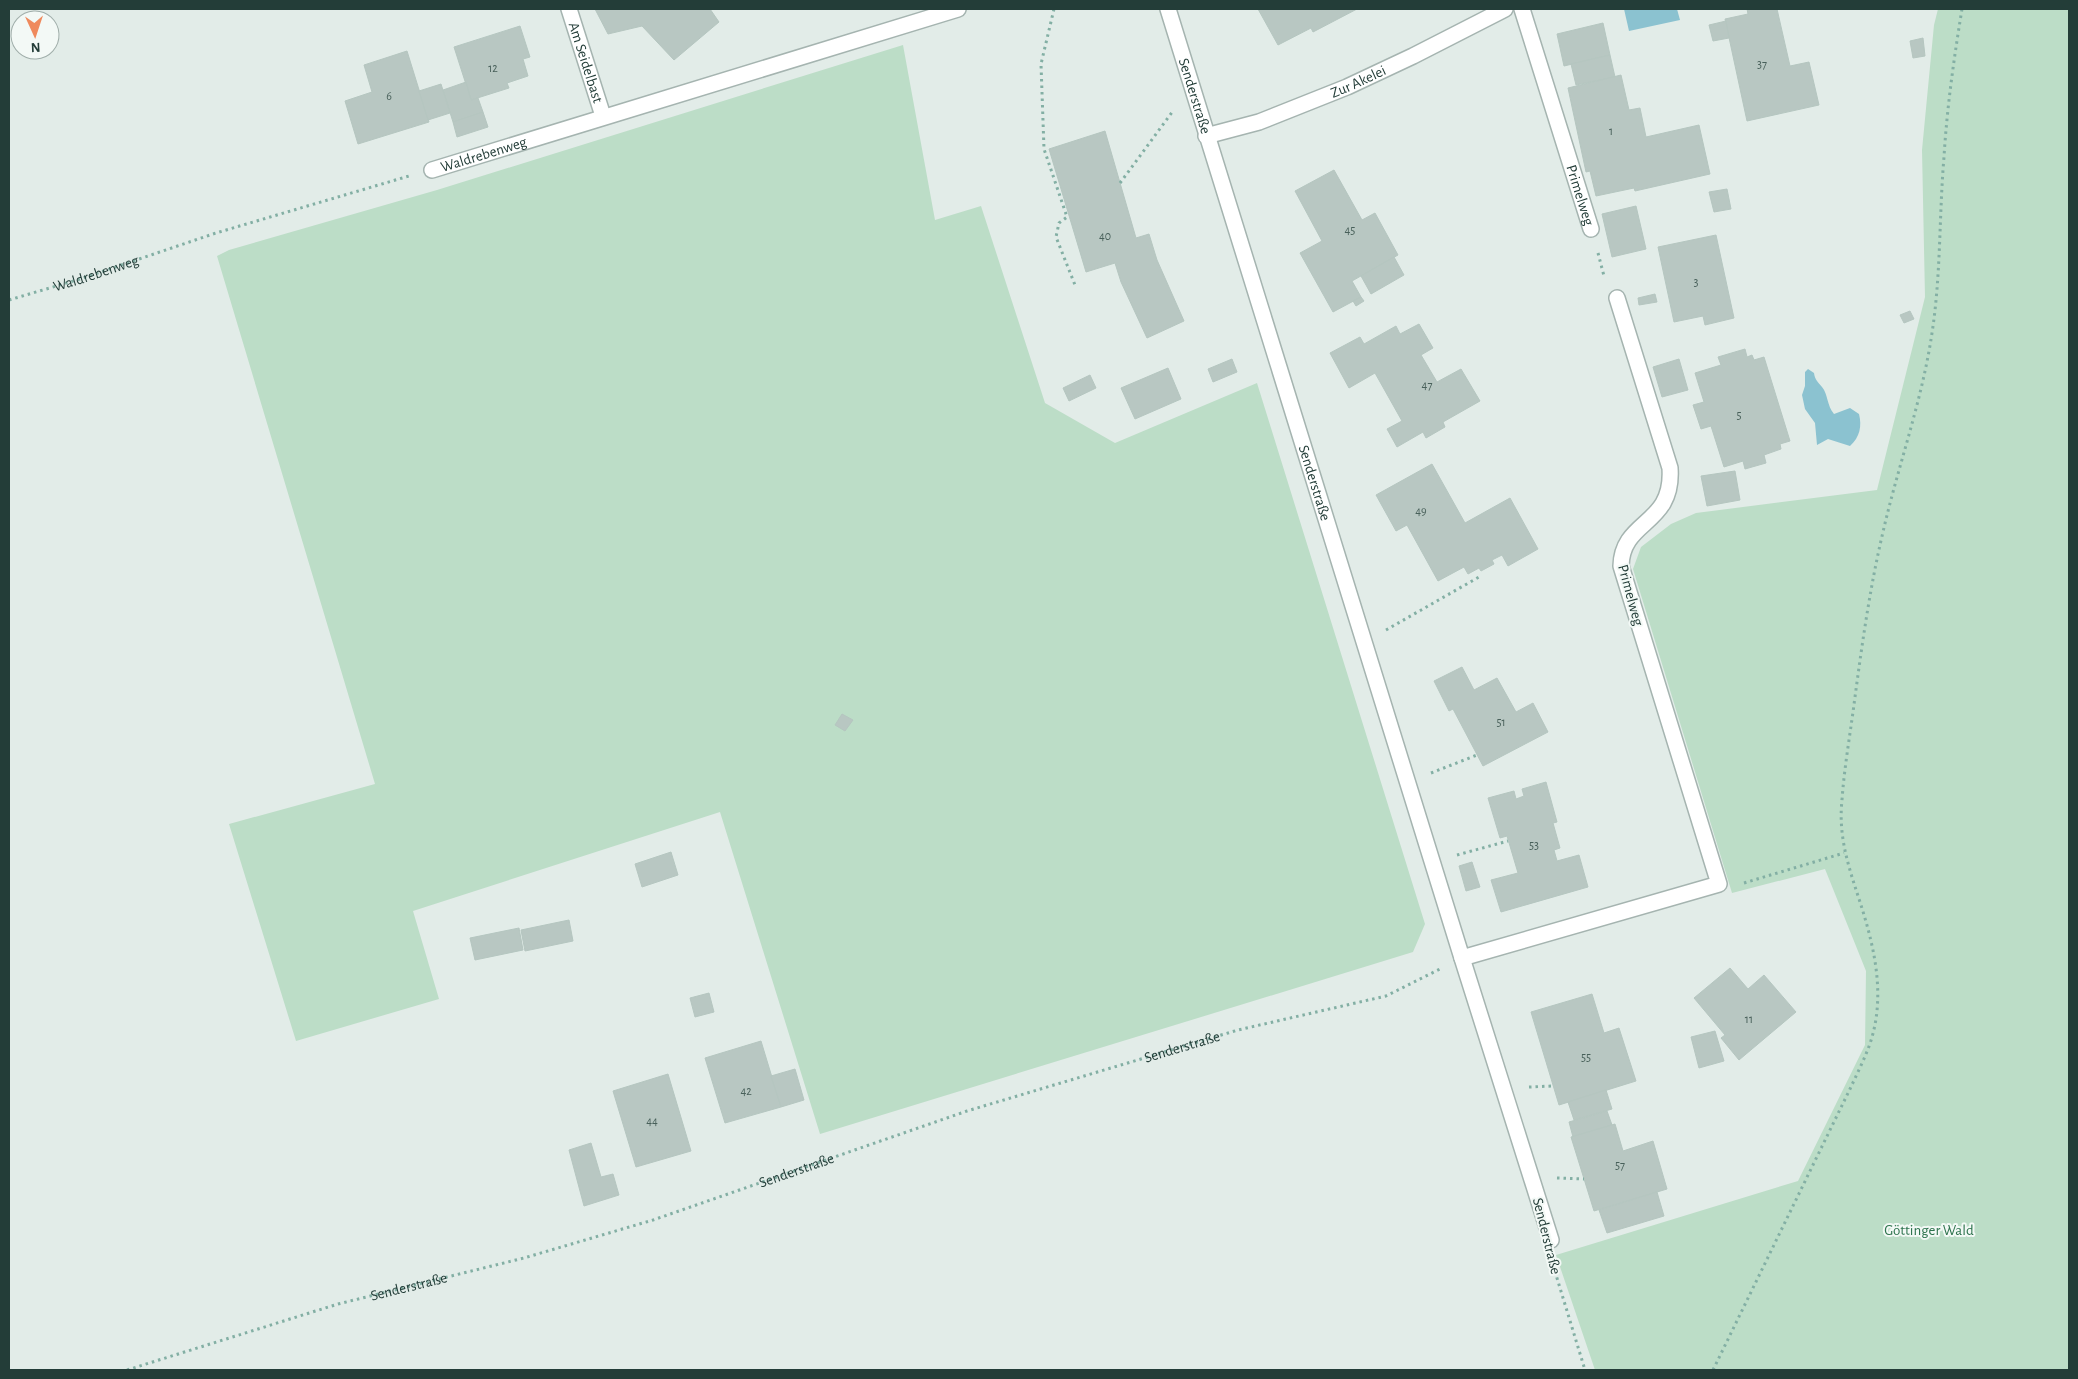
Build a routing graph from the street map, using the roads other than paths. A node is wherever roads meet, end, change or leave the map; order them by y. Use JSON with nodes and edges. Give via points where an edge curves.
{"nodes":[{"id":1,"x":569,"y":9,"type":"edge"},
{"id":2,"x":958,"y":9,"type":"edge"},
{"id":3,"x":1168,"y":9,"type":"edge"},
{"id":4,"x":1505,"y":9,"type":"edge"},
{"id":5,"x":1522,"y":9,"type":"edge"},
{"id":6,"x":603,"y":116,"type":"junction"},
{"id":7,"x":1206,"y":136,"type":"junction"},
{"id":8,"x":432,"y":170,"type":"road end"},
{"id":9,"x":1590,"y":229,"type":"road end"},
{"id":10,"x":1617,"y":298,"type":"road end"},
{"id":11,"x":1462,"y":958,"type":"junction"},
{"id":12,"x":1551,"y":1240,"type":"road end"}],
"edges":[{"from":1,"to":6,"type":"street","name":"Am Seidelbast"},
{"from":2,"to":6,"type":"street","name":"Waldrebenweg"},
{"from":3,"to":7,"type":"street","name":"Senderstraße"},
{"from":4,"to":7,"type":"street","name":"Zur Akelei","via":[[1347,87],[1260,122]]},
{"from":5,"to":9,"type":"street","name":"Primelweg"},
{"from":6,"to":8,"type":"street","name":"Waldrebenweg"},
{"from":7,"to":11,"type":"street","name":"Senderstraße"},
{"from":10,"to":11,"type":"street","name":"Primelweg","via":[[1670,468],[1669,491],[1658,511],[1625,544],[1621,566],[1719,884]]},
{"from":11,"to":12,"type":"street","name":"Senderstraße"}]}
